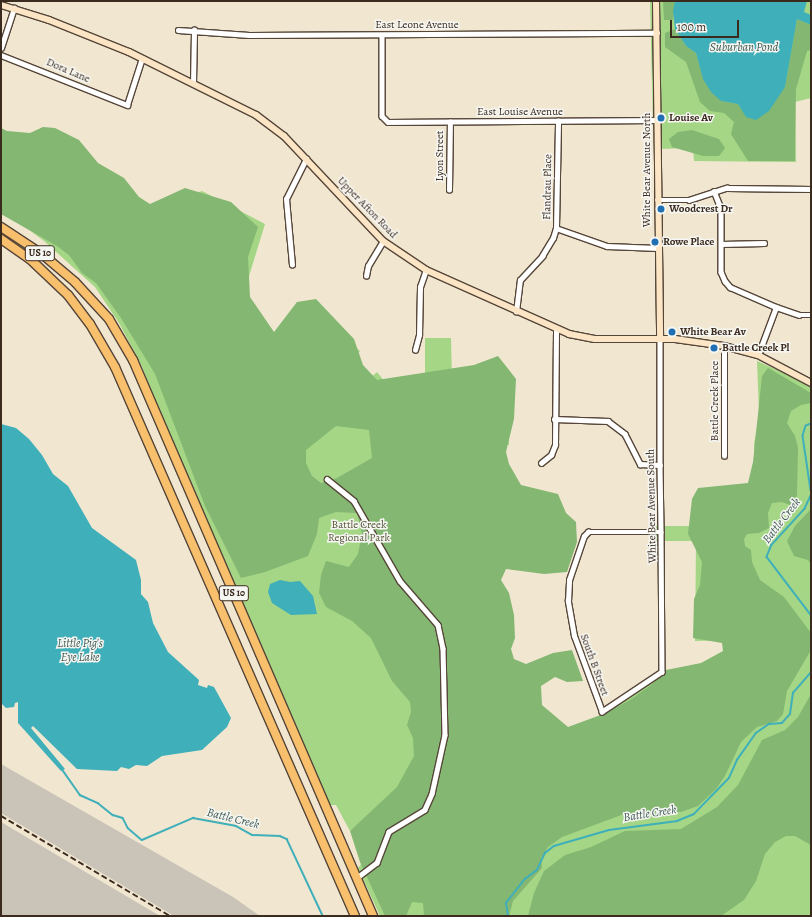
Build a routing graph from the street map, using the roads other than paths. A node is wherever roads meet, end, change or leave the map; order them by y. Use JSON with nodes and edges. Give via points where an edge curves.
{"nodes":[{"id":1,"x":656,"y":1,"type":"edge"},
{"id":2,"x":1,"y":5,"type":"edge"},
{"id":3,"x":14,"y":8,"type":"junction"},
{"id":4,"x":178,"y":30,"type":"dead end"},
{"id":5,"x":194,"y":30,"type":"junction"},
{"id":6,"x":656,"y":33,"type":"junction"},
{"id":7,"x":382,"y":35,"type":"junction"},
{"id":8,"x":1,"y":48,"type":"edge"},
{"id":9,"x":1,"y":55,"type":"edge"},
{"id":10,"x":142,"y":58,"type":"junction"},
{"id":11,"x":193,"y":83,"type":"junction"},
{"id":12,"x":657,"y":120,"type":"junction"},
{"id":13,"x":558,"y":121,"type":"junction"},
{"id":14,"x":450,"y":122,"type":"junction"},
{"id":15,"x":306,"y":159,"type":"junction"},
{"id":16,"x":811,"y":189,"type":"edge"},
{"id":17,"x":449,"y":190,"type":"dead end"},
{"id":18,"x":714,"y":191,"type":"junction"},
{"id":19,"x":657,"y":200,"type":"junction"},
{"id":20,"x":1,"y":227,"type":"edge"},
{"id":21,"x":556,"y":228,"type":"junction"},
{"id":22,"x":1,"y":239,"type":"edge"},
{"id":23,"x":383,"y":241,"type":"junction"},
{"id":24,"x":764,"y":243,"type":"dead end"},
{"id":25,"x":721,"y":244,"type":"junction"},
{"id":26,"x":658,"y":248,"type":"junction"},
{"id":27,"x":292,"y":265,"type":"dead end"},
{"id":28,"x":426,"y":270,"type":"junction"},
{"id":29,"x":366,"y":276,"type":"dead end"},
{"id":30,"x":776,"y":307,"type":"junction"},
{"id":31,"x":516,"y":312,"type":"junction"},
{"id":32,"x":811,"y":315,"type":"edge"},
{"id":33,"x":556,"y":330,"type":"junction"},
{"id":34,"x":660,"y":340,"type":"junction"},
{"id":35,"x":724,"y":346,"type":"junction"},
{"id":36,"x":415,"y":350,"type":"dead end"},
{"id":37,"x":758,"y":355,"type":"junction"},
{"id":38,"x":811,"y":383,"type":"edge"},
{"id":39,"x":554,"y":419,"type":"junction"},
{"id":40,"x":724,"y":456,"type":"dead end"},
{"id":41,"x":541,"y":463,"type":"dead end"},
{"id":42,"x":660,"y":465,"type":"junction"},
{"id":43,"x":327,"y":479,"type":"dead end"},
{"id":44,"x":661,"y":532,"type":"junction"},
{"id":45,"x":602,"y":712,"type":"joint"},
{"id":46,"x":357,"y":878,"type":"junction"},
{"id":47,"x":355,"y":916,"type":"edge"},
{"id":48,"x":373,"y":916,"type":"edge"}],
"edges":[{"from":1,"to":6,"type":"street","name":"White Bear Avenue North"},
{"from":2,"to":3,"type":"street","name":"Upper Afton Road"},
{"from":3,"to":8,"type":"street"},
{"from":3,"to":10,"type":"street","name":"Upper Afton Road"},
{"from":4,"to":5,"type":"street","name":"East Leone Avenue"},
{"from":5,"to":7,"type":"street","name":"East Leone Avenue","via":[[249,35]]},
{"from":5,"to":11,"type":"street"},
{"from":6,"to":7,"type":"street","name":"East Leone Avenue"},
{"from":6,"to":12,"type":"street","name":"White Bear Avenue North"},
{"from":7,"to":14,"type":"street","name":"East Louise Avenue","via":[[384,120]]},
{"from":9,"to":10,"type":"street","name":"Dora Lane","via":[[127,106]]},
{"from":10,"to":11,"type":"street","name":"Upper Afton Road"},
{"from":11,"to":15,"type":"street","name":"Upper Afton Road","via":[[272,126]]},
{"from":12,"to":13,"type":"street","name":"East Louise Avenue"},
{"from":12,"to":19,"type":"street","name":"White Bear Avenue North"},
{"from":13,"to":14,"type":"street","name":"East Louise Avenue"},
{"from":13,"to":21,"type":"street","name":"Flandrau Place"},
{"from":14,"to":17,"type":"street","name":"Lyon Street"},
{"from":15,"to":23,"type":"street","name":"Upper Afton Road"},
{"from":15,"to":27,"type":"street","via":[[286,199]]},
{"from":16,"to":18,"type":"street","via":[[727,188]]},
{"from":18,"to":19,"type":"street","via":[[689,200]]},
{"from":18,"to":25,"type":"street","via":[[721,208]]},
{"from":19,"to":26,"type":"street","name":"White Bear Avenue North"},
{"from":20,"to":46,"type":"highway","number":"US 10","via":[[42,254],[75,282],[109,319],[130,354]]},
{"from":21,"to":26,"type":"street","via":[[607,246]]},
{"from":21,"to":31,"type":"street","name":"Flandrau Place","via":[[545,252],[520,280]]},
{"from":22,"to":47,"type":"highway","number":"US 10","via":[[30,259],[68,295],[90,324],[115,367]]},
{"from":23,"to":28,"type":"street","name":"Upper Afton Road"},
{"from":23,"to":29,"type":"street","via":[[368,266]]},
{"from":24,"to":25,"type":"street"},
{"from":25,"to":30,"type":"street","via":[[721,272],[730,287]]},
{"from":26,"to":34,"type":"street","name":"White Bear Avenue North"},
{"from":28,"to":31,"type":"street","name":"Upper Afton Road"},
{"from":28,"to":36,"type":"street","via":[[420,287],[419,335]]},
{"from":30,"to":32,"type":"street","via":[[799,315]]},
{"from":30,"to":37,"type":"street"},
{"from":31,"to":33,"type":"street","name":"Upper Afton Road"},
{"from":33,"to":34,"type":"street","name":"Upper Afton Road","via":[[595,339]]},
{"from":33,"to":39,"type":"street"},
{"from":34,"to":35,"type":"street","name":"Upper Afton Road","via":[[690,340]]},
{"from":34,"to":42,"type":"street","name":"White Bear Avenue South"},
{"from":35,"to":37,"type":"street","name":"Upper Afton Road"},
{"from":35,"to":40,"type":"street","name":"Battle Creek Place"},
{"from":37,"to":38,"type":"street","name":"Upper Afton Road"},
{"from":39,"to":41,"type":"street","via":[[554,450]]},
{"from":39,"to":42,"type":"street","via":[[608,421],[625,434],[640,464]]},
{"from":42,"to":44,"type":"street","name":"White Bear Avenue South"},
{"from":43,"to":46,"type":"street","via":[[354,501],[400,581],[438,625],[443,648],[445,735],[432,794],[425,810],[389,832],[377,864]]},
{"from":44,"to":45,"type":"street","name":"White Bear Avenue South","via":[[662,672]]},
{"from":44,"to":45,"type":"street","name":"South B Street","via":[[588,532],[584,536],[569,580],[568,601],[577,646]]},
{"from":46,"to":48,"type":"highway","number":"US 10"}]}
